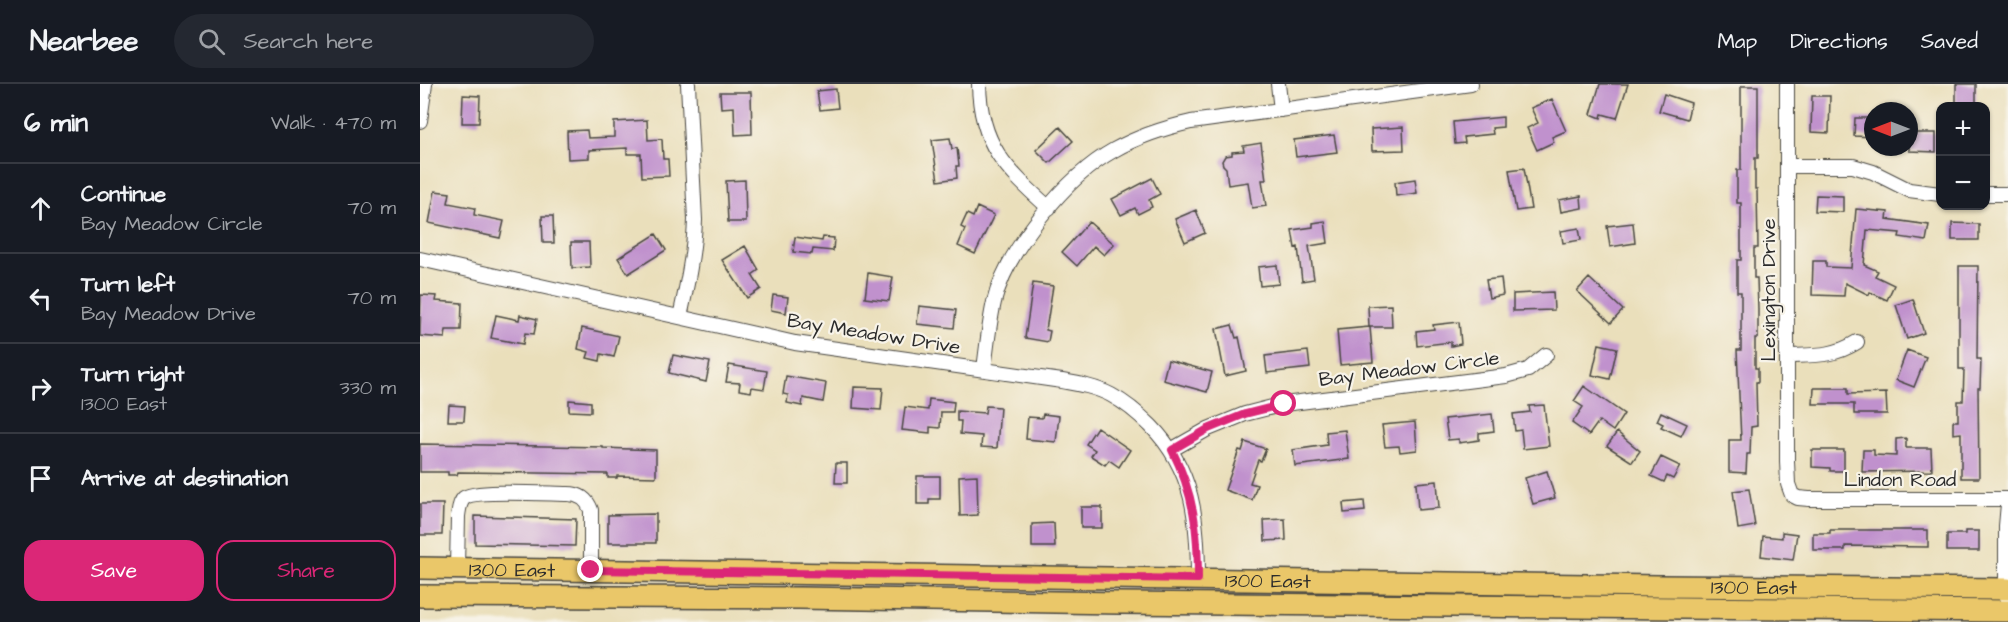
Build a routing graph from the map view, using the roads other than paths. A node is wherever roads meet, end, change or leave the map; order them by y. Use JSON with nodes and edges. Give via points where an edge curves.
{"nodes":[{"id":1,"x":425,"y":84,"type":"edge"},
{"id":2,"x":688,"y":84,"type":"edge"},
{"id":3,"x":979,"y":84,"type":"edge"},
{"id":4,"x":1278,"y":84,"type":"edge"},
{"id":5,"x":1471,"y":84,"type":"edge"},
{"id":6,"x":1787,"y":84,"type":"edge"},
{"id":7,"x":1281,"y":110,"type":"junction"},
{"id":8,"x":420,"y":122,"type":"edge"},
{"id":9,"x":1787,"y":166,"type":"junction"},
{"id":10,"x":1936,"y":193,"type":"edge"},
{"id":11,"x":1990,"y":194,"type":"edge"},
{"id":12,"x":2008,"y":194,"type":"edge"},
{"id":13,"x":1049,"y":208,"type":"junction"},
{"id":14,"x":420,"y":259,"type":"edge"},
{"id":15,"x":680,"y":317,"type":"junction"},
{"id":16,"x":1857,"y":342,"type":"dead end"},
{"id":17,"x":1546,"y":355,"type":"dead end"},
{"id":18,"x":1787,"y":356,"type":"junction"},
{"id":19,"x":984,"y":369,"type":"junction"},
{"id":20,"x":1172,"y":450,"type":"junction"},
{"id":21,"x":1792,"y":495,"type":"joint"},
{"id":22,"x":2008,"y":499,"type":"edge"},
{"id":23,"x":2008,"y":504,"type":"edge"},
{"id":24,"x":420,"y":568,"type":"edge"},
{"id":25,"x":457,"y":568,"type":"junction"},
{"id":26,"x":591,"y":570,"type":"junction"},
{"id":27,"x":1198,"y":579,"type":"junction"},
{"id":28,"x":2007,"y":589,"type":"edge"},
{"id":29,"x":420,"y":596,"type":"edge"},
{"id":30,"x":1073,"y":602,"type":"junction"},
{"id":31,"x":2007,"y":611,"type":"edge"}],
"edges":[{"from":1,"to":8,"type":"street"},
{"from":2,"to":15,"type":"street","via":[[695,241]]},
{"from":3,"to":13,"type":"street","via":[[985,128],[997,155],[1015,178]]},
{"from":4,"to":7,"type":"street"},
{"from":5,"to":7,"type":"street"},
{"from":6,"to":9,"type":"street","name":"Lexington Drive"},
{"from":7,"to":13,"type":"street","via":[[1191,122],[1138,137],[1088,168]]},
{"from":9,"to":10,"type":"street","via":[[1853,166],[1909,190]]},
{"from":9,"to":18,"type":"street","name":"Lexington Drive"},
{"from":11,"to":12,"type":"street"},
{"from":13,"to":19,"type":"street","via":[[1007,267],[995,300]]},
{"from":14,"to":15,"type":"street","name":"Bay Meadow Drive"},
{"from":15,"to":19,"type":"street","name":"Bay Meadow Drive","via":[[831,349]]},
{"from":16,"to":18,"type":"street","via":[[1825,355]]},
{"from":17,"to":20,"type":"street","name":"Bay Meadow Circle","via":[[1528,370],[1506,376],[1284,404],[1208,429]]},
{"from":18,"to":21,"type":"street","name":"Lexington Drive","via":[[1787,460]]},
{"from":19,"to":20,"type":"street","name":"Bay Meadow Drive","via":[[1062,381],[1110,395],[1143,418]]},
{"from":20,"to":27,"type":"street","name":"Bay Meadow Drive","via":[[1183,472],[1196,518]]},
{"from":21,"to":22,"type":"street","name":"Lindon Road","via":[[1809,499]]},
{"from":23,"to":28,"type":"street"},
{"from":24,"to":25,"type":"main road","name":"1300 East"},
{"from":25,"to":26,"type":"main road","name":"1300 East"},
{"from":25,"to":26,"type":"street","via":[[458,516],[464,499],[484,494],[568,494],[580,496],[589,504]]},
{"from":26,"to":27,"type":"main road","name":"1300 East"},
{"from":27,"to":28,"type":"main road","name":"1300 East"},
{"from":27,"to":30,"type":"main road","via":[[1186,593],[1108,595]]},
{"from":28,"to":31,"type":"street"},
{"from":29,"to":30,"type":"main road","name":"1300 East"},
{"from":30,"to":31,"type":"main road","name":"1300 East"}]}
